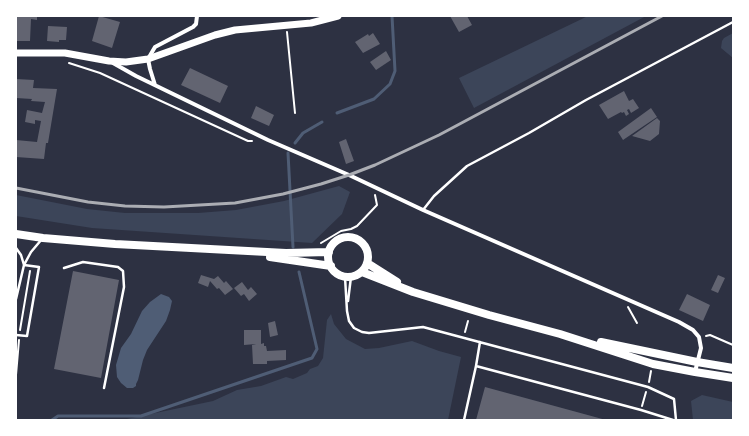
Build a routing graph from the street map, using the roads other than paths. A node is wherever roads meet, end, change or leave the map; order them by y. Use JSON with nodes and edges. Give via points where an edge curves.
{"nodes":[{"id":1,"x":196,"y":16,"type":"edge"},
{"id":2,"x":338,"y":16,"type":"edge"},
{"id":3,"x":733,"y":22,"type":"edge"},
{"id":4,"x":16,"y":53,"type":"edge"},
{"id":5,"x":148,"y":59,"type":"junction"},
{"id":6,"x":110,"y":61,"type":"junction"},
{"id":7,"x":155,"y":85,"type":"junction"},
{"id":8,"x":423,"y":210,"type":"junction"},
{"id":9,"x":16,"y":234,"type":"edge"},
{"id":10,"x":42,"y":238,"type":"junction"},
{"id":11,"x":16,"y":248,"type":"edge"},
{"id":12,"x":208,"y":248,"type":"junction"},
{"id":13,"x":329,"y":252,"type":"junction"},
{"id":14,"x":368,"y":263,"type":"junction"},
{"id":15,"x":24,"y":265,"type":"junction"},
{"id":16,"x":330,"y":266,"type":"junction"},
{"id":17,"x":64,"y":268,"type":"dead end"},
{"id":18,"x":362,"y":272,"type":"junction"},
{"id":19,"x":348,"y":277,"type":"junction"},
{"id":20,"x":412,"y":292,"type":"junction"},
{"id":21,"x":16,"y":299,"type":"edge"},
{"id":22,"x":347,"y":311,"type":"junction"},
{"id":23,"x":560,"y":334,"type":"junction"},
{"id":24,"x":18,"y":335,"type":"edge"},
{"id":25,"x":480,"y":342,"type":"junction"},
{"id":26,"x":697,"y":362,"type":"junction"},
{"id":27,"x":476,"y":366,"type":"junction"},
{"id":28,"x":733,"y":368,"type":"edge"},
{"id":29,"x":695,"y":372,"type":"junction"},
{"id":30,"x":733,"y":378,"type":"edge"},
{"id":31,"x":104,"y":388,"type":"dead end"},
{"id":32,"x":464,"y":420,"type":"edge"},
{"id":33,"x":674,"y":420,"type":"edge"}],
"edges":[{"from":1,"to":5,"type":"street","via":[[196,24],[193,27],[155,46]]},
{"from":2,"to":5,"type":"main road","via":[[311,23],[235,30]]},
{"from":3,"to":8,"type":"lane","via":[[467,166],[434,196]]},
{"from":4,"to":6,"type":"main road","via":[[65,53]]},
{"from":5,"to":6,"type":"main road"},
{"from":5,"to":7,"type":"street"},
{"from":6,"to":7,"type":"street"},
{"from":7,"to":8,"type":"street","via":[[268,140]]},
{"from":8,"to":26,"type":"street","via":[[679,322],[693,330],[699,338],[701,348]]},
{"from":9,"to":10,"type":"main road"},
{"from":10,"to":12,"type":"main road"},
{"from":10,"to":15,"type":"lane"},
{"from":11,"to":15,"type":"lane","via":[[22,255]]},
{"from":12,"to":13,"type":"main road"},
{"from":12,"to":16,"type":"main road"},
{"from":13,"to":14,"type":"main road","via":[[337,240],[352,237],[361,241],[367,249]]},
{"from":13,"to":16,"type":"main road"},
{"from":14,"to":18,"type":"main road"},
{"from":14,"to":20,"type":"main road"},
{"from":15,"to":21,"type":"lane"},
{"from":15,"to":24,"type":"lane","via":[[39,267],[27,336]]},
{"from":16,"to":19,"type":"main road","via":[[336,273]]},
{"from":17,"to":31,"type":"lane","via":[[83,262],[118,267],[123,271],[124,287]]},
{"from":18,"to":19,"type":"main road"},
{"from":18,"to":20,"type":"main road"},
{"from":19,"to":22,"type":"lane"},
{"from":19,"to":22,"type":"lane"},
{"from":20,"to":23,"type":"main road"},
{"from":22,"to":25,"type":"lane","via":[[349,322],[362,332],[423,327]]},
{"from":23,"to":26,"type":"main road"},
{"from":23,"to":29,"type":"main road","via":[[653,364]]},
{"from":25,"to":27,"type":"lane"},
{"from":25,"to":33,"type":"lane","via":[[648,387],[674,399]]},
{"from":26,"to":28,"type":"main road"},
{"from":26,"to":29,"type":"street"},
{"from":27,"to":32,"type":"lane"},
{"from":27,"to":33,"type":"lane"},
{"from":29,"to":30,"type":"main road"}]}
